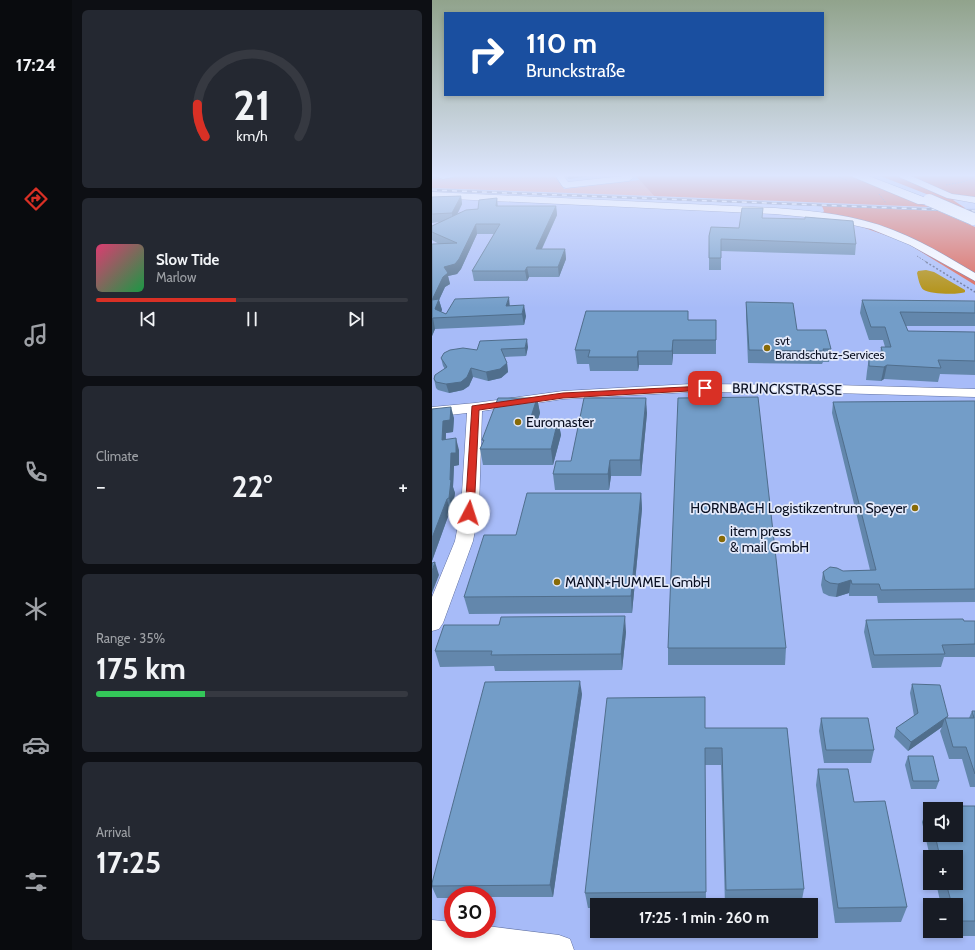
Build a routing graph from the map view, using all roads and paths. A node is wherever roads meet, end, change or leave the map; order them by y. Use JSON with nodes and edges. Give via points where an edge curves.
{"nodes":[{"id":1,"x":840,"y":219,"type":"edge"},
{"id":2,"x":914,"y":255,"type":"dead end"},
{"id":3,"x":975,"y":278,"type":"edge"},
{"id":4,"x":975,"y":292,"type":"edge"},
{"id":5,"x":975,"y":394,"type":"edge"},
{"id":6,"x":475,"y":408,"type":"junction"},
{"id":7,"x":432,"y":412,"type":"edge"},
{"id":8,"x":432,"y":623,"type":"edge"},
{"id":9,"x":432,"y":935,"type":"edge"},
{"id":10,"x":559,"y":950,"type":"edge"}],
"edges":[{"from":1,"to":3,"type":"street","via":[[861,223],[908,239]]},
{"from":2,"to":4,"type":"path"},
{"from":5,"to":6,"type":"street","name":"BRUNCKSTRASSE","via":[[835,389],[690,388],[563,395]]},
{"from":6,"to":7,"type":"street","name":"BRUNCKSTRASSE"},
{"from":6,"to":8,"type":"street","via":[[470,509],[464,541]]},
{"from":9,"to":10,"type":"street"}]}
